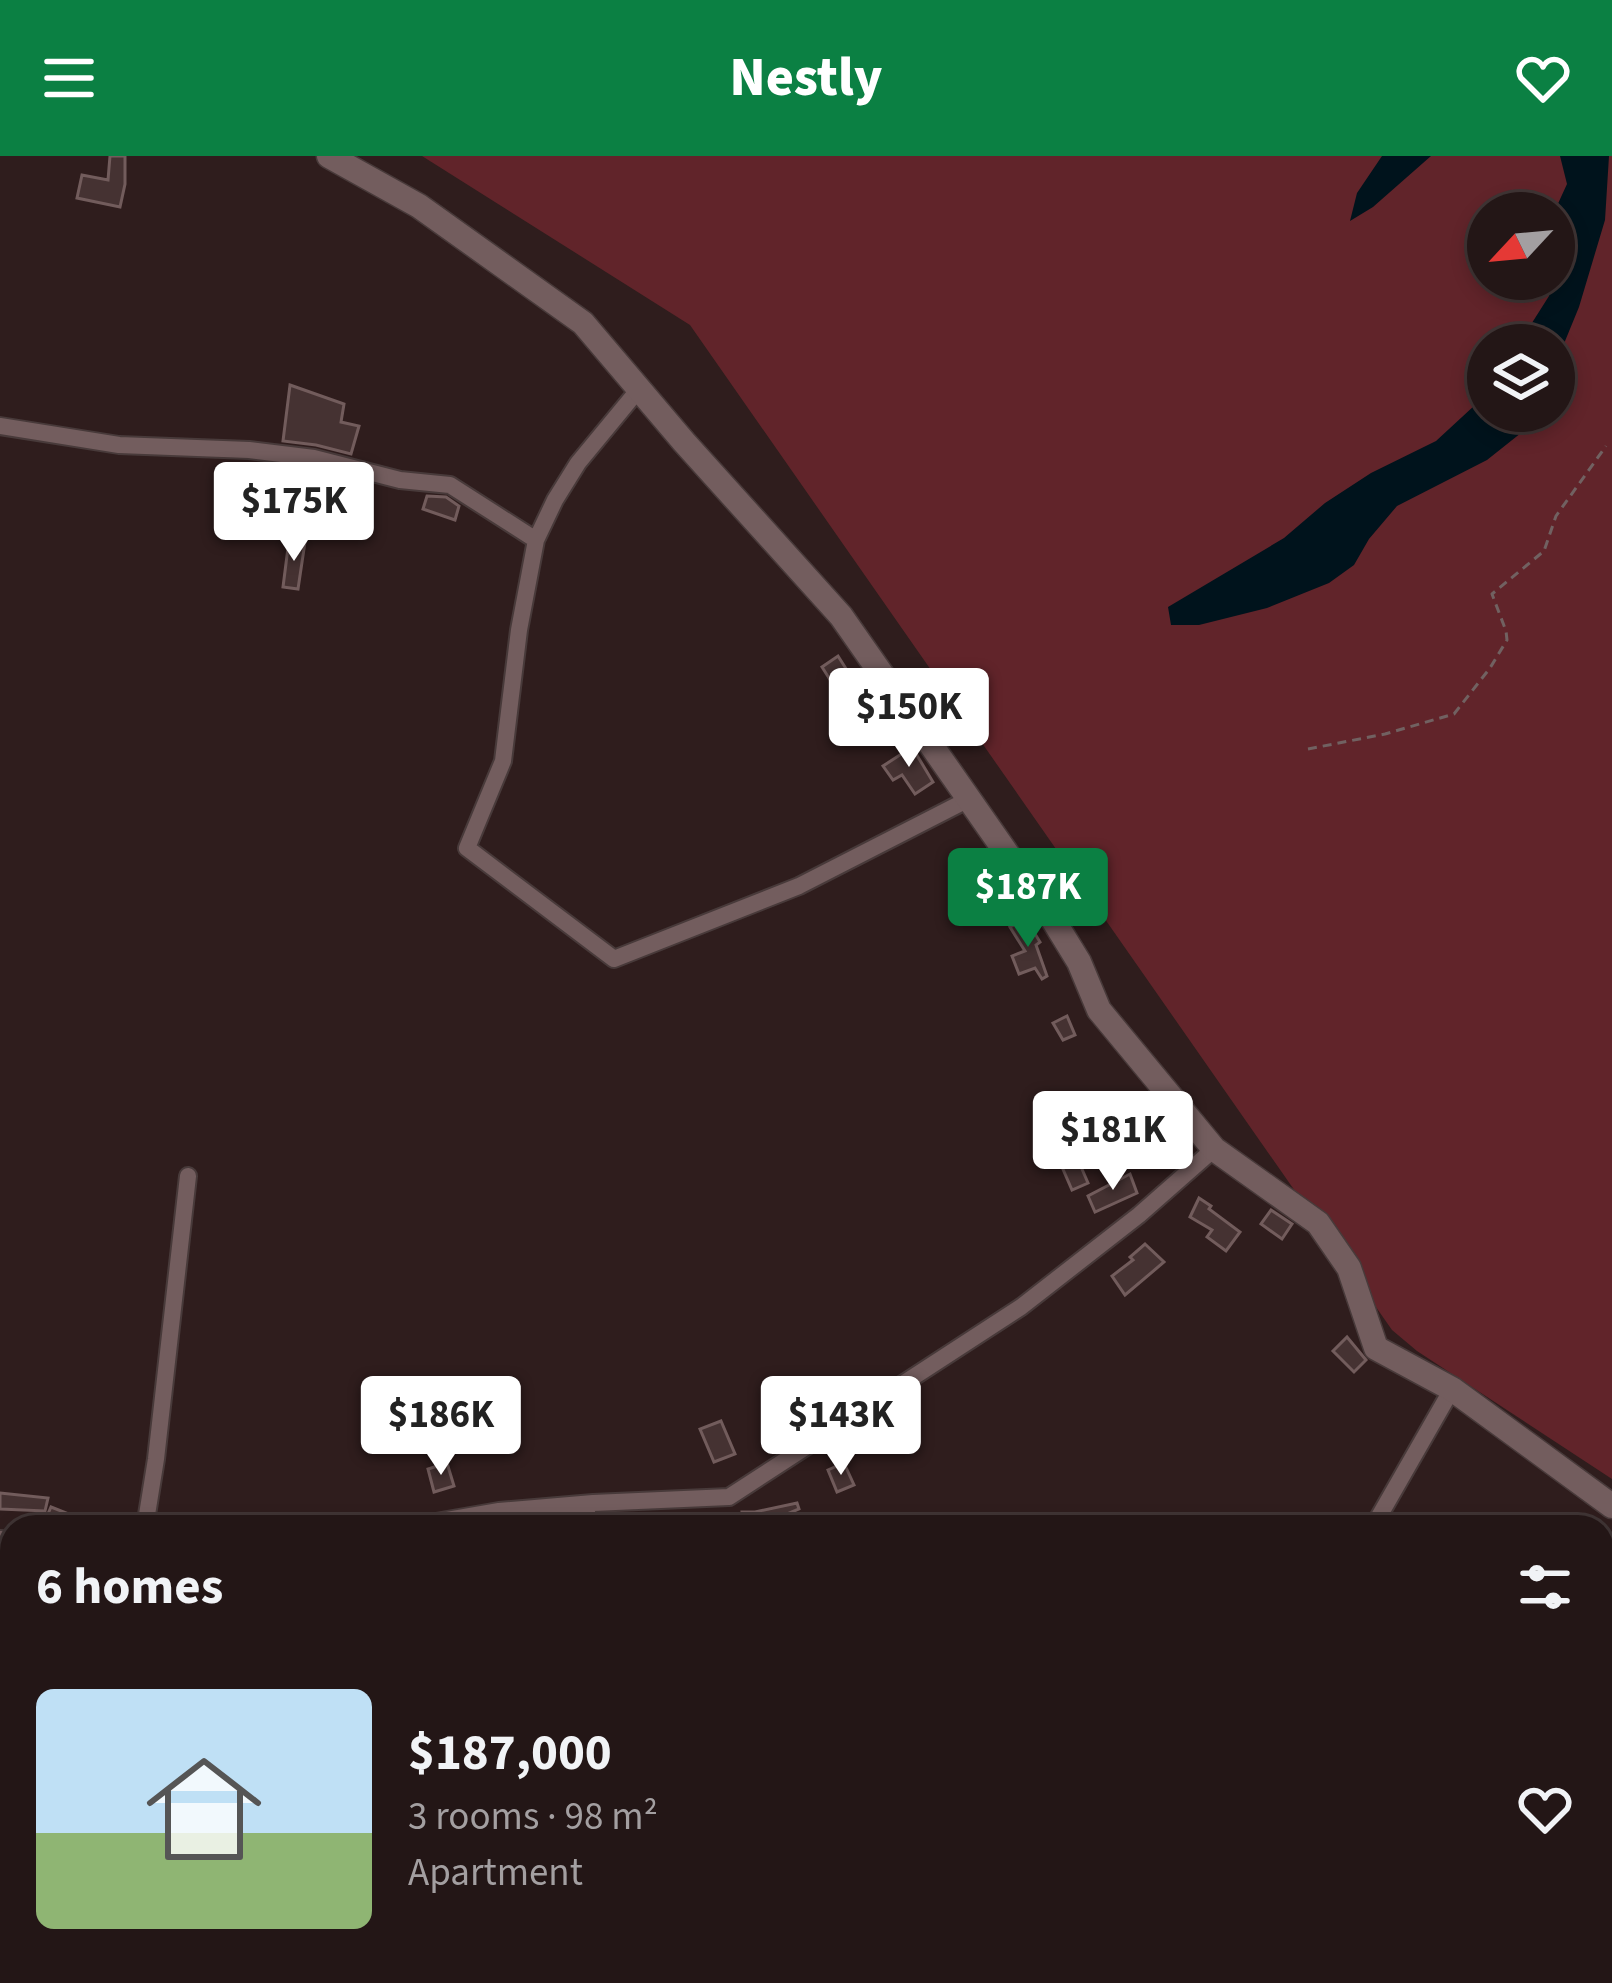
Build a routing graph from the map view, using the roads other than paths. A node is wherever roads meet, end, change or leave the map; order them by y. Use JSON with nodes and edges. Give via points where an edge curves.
{"nodes":[{"id":1,"x":329,"y":156,"type":"edge"},
{"id":2,"x":639,"y":388,"type":"junction"},
{"id":3,"x":0,"y":426,"type":"edge"},
{"id":4,"x":536,"y":541,"type":"junction"},
{"id":5,"x":969,"y":799,"type":"junction"},
{"id":6,"x":1214,"y":1149,"type":"junction"},
{"id":7,"x":188,"y":1176,"type":"dead end"},
{"id":8,"x":1452,"y":1389,"type":"junction"},
{"id":9,"x":587,"y":1504,"type":"junction"},
{"id":10,"x":1612,"y":1506,"type":"edge"},
{"id":11,"x":147,"y":1515,"type":"edge"},
{"id":12,"x":481,"y":1515,"type":"edge"},
{"id":13,"x":587,"y":1515,"type":"edge"},
{"id":14,"x":1380,"y":1515,"type":"edge"}],
"edges":[{"from":1,"to":2,"type":"main road","via":[[419,206],[583,322]]},
{"from":2,"to":4,"type":"street","via":[[578,463]]},
{"from":2,"to":5,"type":"main road","via":[[841,616]]},
{"from":3,"to":4,"type":"street","via":[[119,445],[314,458],[450,485]]},
{"from":4,"to":5,"type":"street","via":[[502,761],[467,848],[614,959],[799,886]]},
{"from":5,"to":6,"type":"main road","via":[[1052,918],[1099,1010]]},
{"from":6,"to":8,"type":"main road","via":[[1318,1223],[1349,1268],[1376,1348]]},
{"from":6,"to":9,"type":"street","via":[[1021,1307],[729,1497]]},
{"from":7,"to":11,"type":"street"},
{"from":8,"to":10,"type":"main road"},
{"from":8,"to":14,"type":"street"},
{"from":9,"to":12,"type":"street"},
{"from":9,"to":13,"type":"street"}]}
